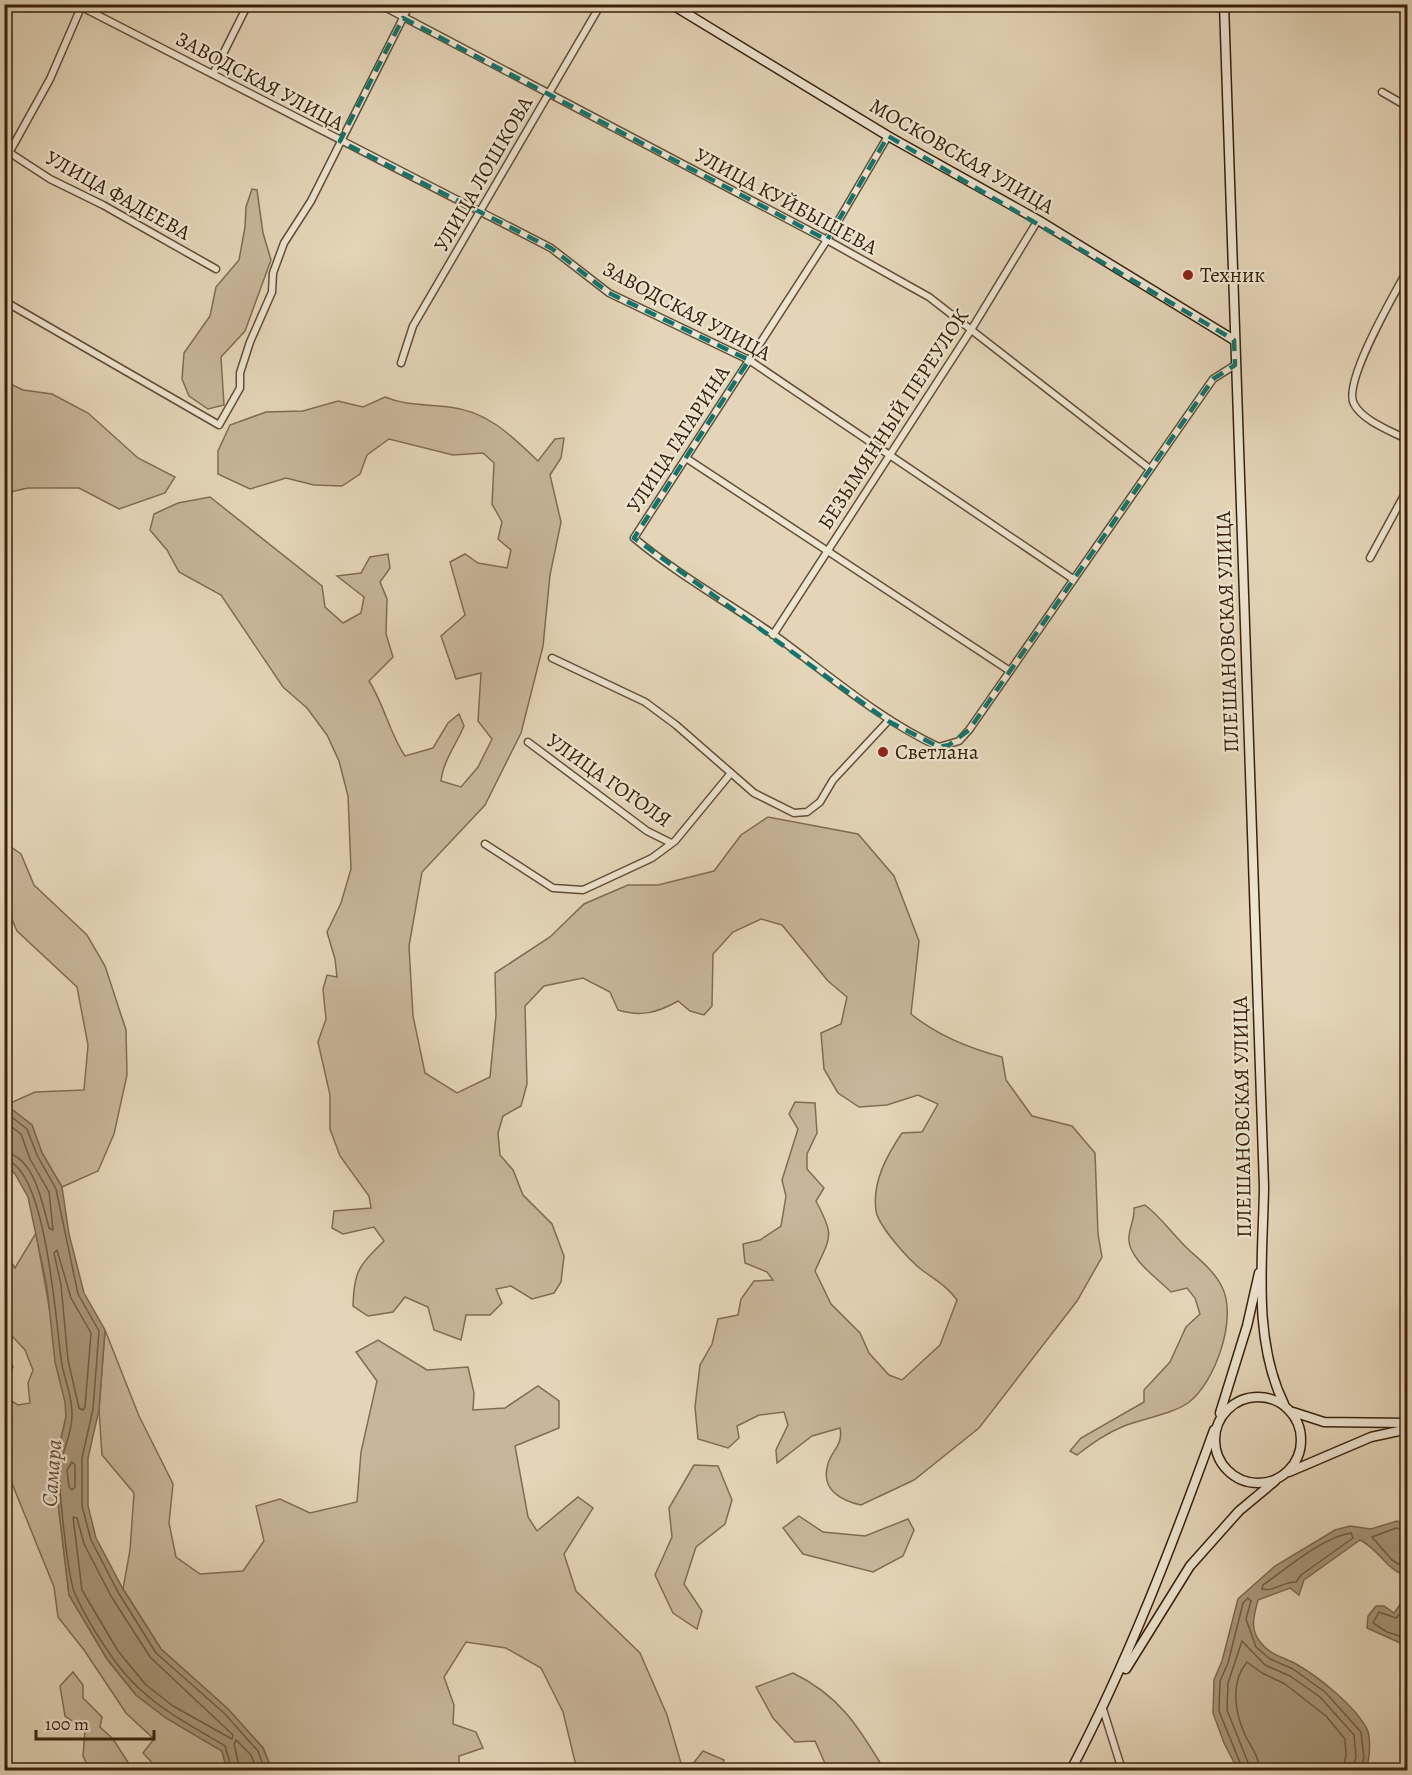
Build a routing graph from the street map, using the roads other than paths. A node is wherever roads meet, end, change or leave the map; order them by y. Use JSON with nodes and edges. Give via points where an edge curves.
{"nodes":[{"id":1,"x":248,"y":4,"type":"edge"},
{"id":2,"x":379,"y":4,"type":"edge"},
{"id":3,"x":410,"y":4,"type":"edge"},
{"id":4,"x":601,"y":4,"type":"edge"},
{"id":5,"x":671,"y":4,"type":"edge"},
{"id":6,"x":1224,"y":4,"type":"edge"},
{"id":7,"x":80,"y":5,"type":"edge"},
{"id":8,"x":403,"y":18,"type":"junction"},
{"id":9,"x":213,"y":74,"type":"junction"},
{"id":10,"x":1382,"y":92,"type":"dead end"},
{"id":11,"x":549,"y":94,"type":"junction"},
{"id":12,"x":1407,"y":107,"type":"edge"},
{"id":13,"x":888,"y":136,"type":"junction"},
{"id":14,"x":340,"y":141,"type":"junction"},
{"id":15,"x":4,"y":149,"type":"edge"},
{"id":16,"x":12,"y":152,"type":"junction"},
{"id":17,"x":4,"y":162,"type":"edge"},
{"id":18,"x":479,"y":212,"type":"junction"},
{"id":19,"x":1038,"y":220,"type":"junction"},
{"id":20,"x":826,"y":240,"type":"junction"},
{"id":21,"x":216,"y":269,"type":"dead end"},
{"id":22,"x":1407,"y":269,"type":"edge"},
{"id":23,"x":4,"y":302,"type":"edge"},
{"id":24,"x":971,"y":330,"type":"junction"},
{"id":25,"x":1234,"y":340,"type":"junction"},
{"id":26,"x":748,"y":360,"type":"junction"},
{"id":27,"x":401,"y":363,"type":"dead end"},
{"id":28,"x":1235,"y":365,"type":"junction"},
{"id":29,"x":1407,"y":440,"type":"edge"},
{"id":30,"x":888,"y":456,"type":"junction"},
{"id":31,"x":686,"y":458,"type":"junction"},
{"id":32,"x":1150,"y":469,"type":"junction"},
{"id":33,"x":1407,"y":488,"type":"edge"},
{"id":34,"x":828,"y":549,"type":"junction"},
{"id":35,"x":1370,"y":558,"type":"dead end"},
{"id":36,"x":1073,"y":579,"type":"junction"},
{"id":37,"x":773,"y":635,"type":"junction"},
{"id":38,"x":552,"y":657,"type":"dead end"},
{"id":39,"x":1010,"y":671,"type":"junction"},
{"id":40,"x":888,"y":721,"type":"junction"},
{"id":41,"x":528,"y":742,"type":"dead end"},
{"id":42,"x":731,"y":773,"type":"junction"},
{"id":43,"x":671,"y":843,"type":"junction"},
{"id":44,"x":484,"y":844,"type":"dead end"},
{"id":45,"x":1262,"y":1258,"type":"junction"},
{"id":46,"x":1284,"y":1404,"type":"junction"},
{"id":47,"x":1293,"y":1412,"type":"junction"},
{"id":48,"x":1217,"y":1420,"type":"junction"},
{"id":49,"x":1407,"y":1423,"type":"edge"},
{"id":50,"x":1407,"y":1429,"type":"edge"},
{"id":51,"x":1214,"y":1430,"type":"junction"},
{"id":52,"x":1286,"y":1474,"type":"junction"},
{"id":53,"x":1276,"y":1480,"type":"junction"},
{"id":54,"x":1111,"y":1692,"type":"junction"},
{"id":55,"x":1102,"y":1709,"type":"junction"},
{"id":56,"x":1071,"y":1770,"type":"edge"},
{"id":57,"x":1122,"y":1770,"type":"edge"}],
"edges":[{"from":1,"to":9,"type":"street"},
{"from":2,"to":8,"type":"street","name":"УЛИЦА КУЙБЫШЕВА"},
{"from":3,"to":8,"type":"street"},
{"from":4,"to":11,"type":"street","name":"УЛИЦА ЛОШКОВА"},
{"from":5,"to":13,"type":"main road","name":"МОСКОВСКАЯ УЛИЦА"},
{"from":6,"to":25,"type":"main road","name":"ПЛЕШАНОВСКАЯ УЛИЦА"},
{"from":7,"to":9,"type":"street","name":"ЗАВОДСКАЯ УЛИЦА"},
{"from":7,"to":16,"type":"street","via":[[50,80]]},
{"from":8,"to":11,"type":"street","name":"УЛИЦА КУЙБЫШЕВА"},
{"from":8,"to":14,"type":"street"},
{"from":9,"to":14,"type":"street","name":"ЗАВОДСКАЯ УЛИЦА"},
{"from":10,"to":12,"type":"street"},
{"from":11,"to":18,"type":"street","name":"УЛИЦА ЛОШКОВА"},
{"from":11,"to":20,"type":"street","name":"УЛИЦА КУЙБЫШЕВА"},
{"from":13,"to":19,"type":"main road","name":"МОСКОВСКАЯ УЛИЦА"},
{"from":13,"to":20,"type":"street","name":"УЛИЦА ГАГАРИНА"},
{"from":14,"to":18,"type":"street","name":"ЗАВОДСКАЯ УЛИЦА"},
{"from":14,"to":23,"type":"street","via":[[285,243],[273,273],[272,292],[240,373],[240,388],[219,425]]},
{"from":15,"to":16,"type":"street","name":"УЛИЦА ФАДЕЕВА"},
{"from":16,"to":17,"type":"street"},
{"from":16,"to":21,"type":"street","name":"УЛИЦА ФАДЕЕВА","via":[[50,179]]},
{"from":18,"to":26,"type":"street","name":"ЗАВОДСКАЯ УЛИЦА","via":[[551,248],[609,293]]},
{"from":18,"to":27,"type":"street","name":"УЛИЦА ЛОШКОВА","via":[[413,326]]},
{"from":19,"to":24,"type":"street","name":"БЕЗЫМЯННЫЙ ПЕРЕУЛОК"},
{"from":19,"to":25,"type":"main road","name":"МОСКОВСКАЯ УЛИЦА"},
{"from":20,"to":24,"type":"street","name":"УЛИЦА КУЙБЫШЕВА","via":[[929,297]]},
{"from":20,"to":26,"type":"street","name":"УЛИЦА ГАГАРИНА"},
{"from":22,"to":29,"type":"street","via":[[1360,360],[1352,391],[1356,408]]},
{"from":24,"to":30,"type":"street","name":"БЕЗЫМЯННЫЙ ПЕРЕУЛОК"},
{"from":24,"to":32,"type":"street","name":"УЛИЦА КУЙБЫШЕВА"},
{"from":25,"to":28,"type":"main road","name":"ПЛЕШАНОВСКАЯ УЛИЦА"},
{"from":26,"to":30,"type":"street","name":"ЗАВОДСКАЯ УЛИЦА"},
{"from":26,"to":31,"type":"street","name":"УЛИЦА ГАГАРИНА"},
{"from":28,"to":32,"type":"street","via":[[1213,379]]},
{"from":28,"to":45,"type":"main road","name":"ПЛЕШАНОВСКАЯ УЛИЦА","via":[[1264,1187]]},
{"from":30,"to":34,"type":"street","name":"БЕЗЫМЯННЫЙ ПЕРЕУЛОК"},
{"from":30,"to":36,"type":"street","name":"ЗАВОДСКАЯ УЛИЦА"},
{"from":31,"to":34,"type":"street"},
{"from":31,"to":37,"type":"street","name":"УЛИЦА ГАГАРИНА","via":[[634,538]]},
{"from":32,"to":36,"type":"street"},
{"from":33,"to":35,"type":"street"},
{"from":34,"to":37,"type":"street","name":"БЕЗЫМЯННЫЙ ПЕРЕУЛОК"},
{"from":34,"to":39,"type":"street"},
{"from":36,"to":39,"type":"street"},
{"from":37,"to":40,"type":"street","name":"УЛИЦА ГАГАРИНА"},
{"from":38,"to":42,"type":"street","via":[[645,702]]},
{"from":39,"to":40,"type":"street","name":"УЛИЦА ГАГАРИНА","via":[[958,741],[939,747]]},
{"from":40,"to":42,"type":"street","via":[[833,780],[820,802],[807,812],[794,813],[754,793]]},
{"from":41,"to":43,"type":"street","name":"УЛИЦА ГОГОЛЯ","via":[[647,831]]},
{"from":42,"to":43,"type":"street"},
{"from":43,"to":44,"type":"street","via":[[652,858],[615,876],[583,890],[566,891],[553,888]]},
{"from":45,"to":46,"type":"main road","via":[[1268,1360]]},
{"from":45,"to":48,"type":"main road","via":[[1247,1326]]},
{"from":46,"to":47,"type":"main road"},
{"from":46,"to":48,"type":"main road","via":[[1273,1399],[1248,1398],[1227,1409]]},
{"from":47,"to":49,"type":"main road","via":[[1324,1422]]},
{"from":47,"to":52,"type":"main road","via":[[1300,1443],[1295,1463]]},
{"from":48,"to":51,"type":"main road"},
{"from":50,"to":52,"type":"main road","via":[[1336,1450]]},
{"from":51,"to":53,"type":"main road","via":[[1217,1455],[1230,1474],[1251,1482]]},
{"from":51,"to":54,"type":"main road","via":[[1176,1536]]},
{"from":52,"to":53,"type":"main road"},
{"from":53,"to":54,"type":"main road","via":[[1239,1511],[1190,1566]]},
{"from":54,"to":55,"type":"main road"},
{"from":55,"to":56,"type":"main road"},
{"from":55,"to":57,"type":"street"}]}
